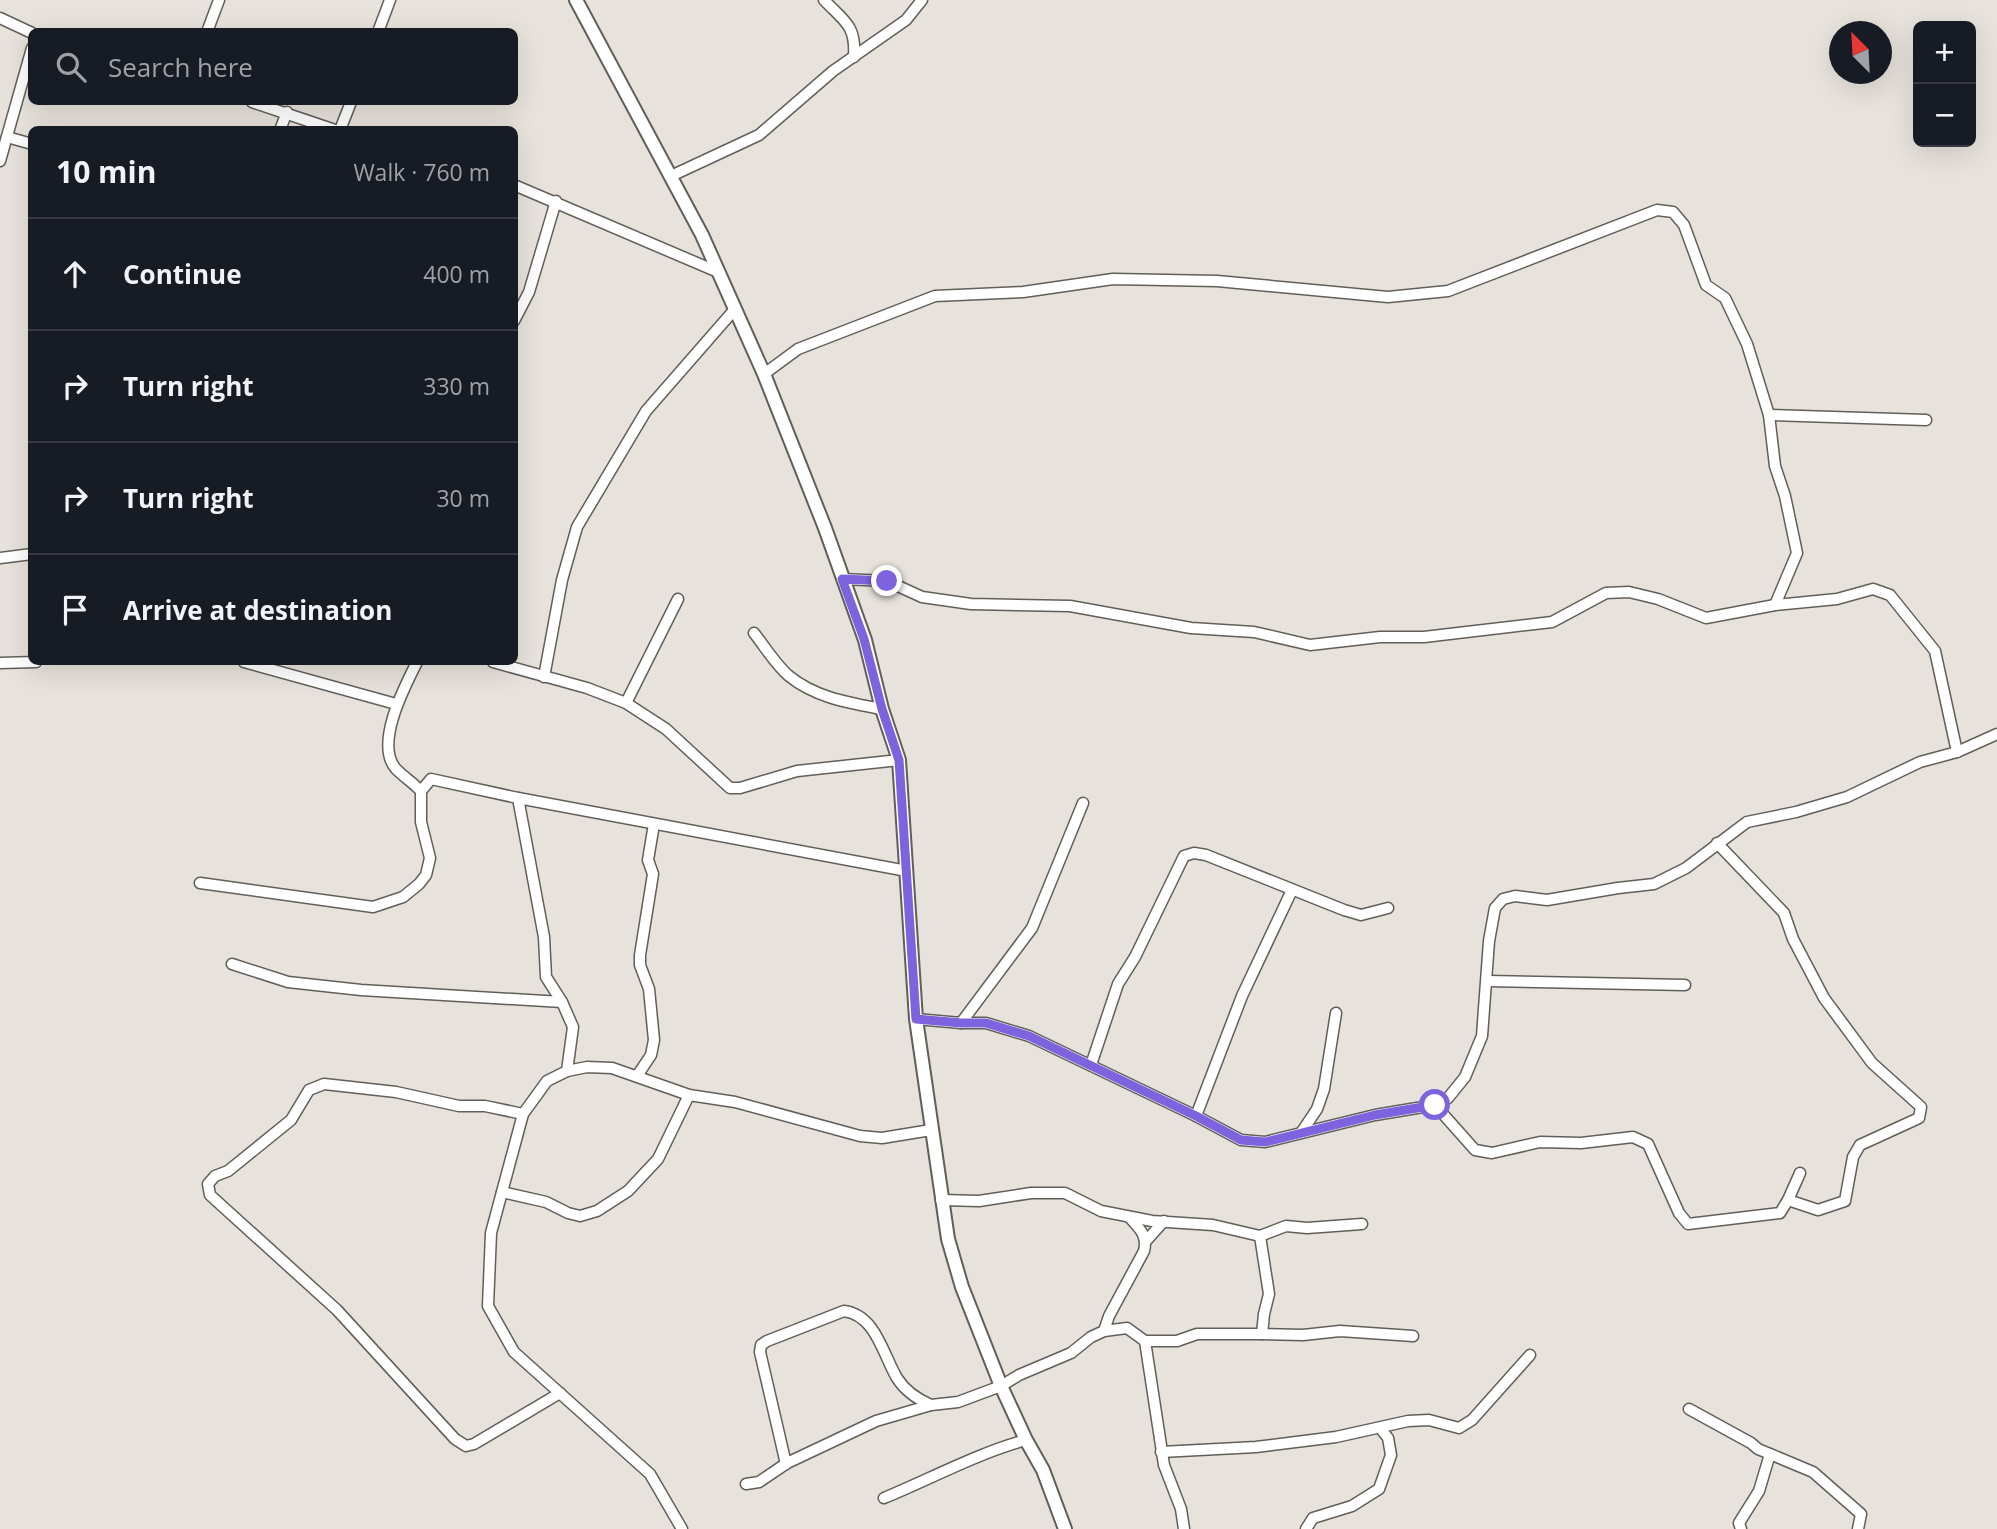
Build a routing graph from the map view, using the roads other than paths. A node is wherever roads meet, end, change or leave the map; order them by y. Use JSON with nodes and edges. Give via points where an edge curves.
{"nodes":[{"id":1,"x":219,"y":0,"type":"edge"},
{"id":2,"x":390,"y":0,"type":"edge"},
{"id":3,"x":576,"y":0,"type":"edge"},
{"id":4,"x":824,"y":0,"type":"edge"},
{"id":5,"x":922,"y":0,"type":"edge"},
{"id":6,"x":0,"y":18,"type":"edge"},
{"id":7,"x":208,"y":28,"type":"edge"},
{"id":8,"x":380,"y":28,"type":"edge"},
{"id":9,"x":28,"y":31,"type":"edge"},
{"id":10,"x":854,"y":57,"type":"junction"},
{"id":11,"x":28,"y":62,"type":"edge"},
{"id":12,"x":262,"y":105,"type":"edge"},
{"id":13,"x":350,"y":105,"type":"edge"},
{"id":14,"x":287,"y":112,"type":"junction"},
{"id":15,"x":282,"y":126,"type":"edge"},
{"id":16,"x":326,"y":126,"type":"edge"},
{"id":17,"x":339,"y":126,"type":"edge"},
{"id":18,"x":7,"y":138,"type":"junction"},
{"id":19,"x":28,"y":143,"type":"edge"},
{"id":20,"x":0,"y":161,"type":"edge"},
{"id":21,"x":671,"y":176,"type":"junction"},
{"id":22,"x":518,"y":187,"type":"edge"},
{"id":23,"x":556,"y":201,"type":"junction"},
{"id":24,"x":718,"y":272,"type":"junction"},
{"id":25,"x":735,"y":309,"type":"junction"},
{"id":26,"x":518,"y":313,"type":"edge"},
{"id":27,"x":764,"y":374,"type":"junction"},
{"id":28,"x":1769,"y":415,"type":"junction"},
{"id":29,"x":1926,"y":420,"type":"dead end"},
{"id":30,"x":28,"y":554,"type":"edge"},
{"id":31,"x":0,"y":558,"type":"edge"},
{"id":32,"x":842,"y":579,"type":"junction"},
{"id":33,"x":678,"y":600,"type":"dead end"},
{"id":34,"x":1775,"y":605,"type":"junction"},
{"id":35,"x":754,"y":633,"type":"dead end"},
{"id":36,"x":28,"y":662,"type":"edge"},
{"id":37,"x":0,"y":663,"type":"edge"},
{"id":38,"x":255,"y":665,"type":"edge"},
{"id":39,"x":416,"y":665,"type":"edge"},
{"id":40,"x":503,"y":665,"type":"edge"},
{"id":41,"x":544,"y":677,"type":"junction"},
{"id":42,"x":626,"y":703,"type":"junction"},
{"id":43,"x":396,"y":704,"type":"junction"},
{"id":44,"x":882,"y":709,"type":"junction"},
{"id":45,"x":1997,"y":734,"type":"edge"},
{"id":46,"x":1957,"y":752,"type":"junction"},
{"id":47,"x":899,"y":760,"type":"junction"},
{"id":48,"x":421,"y":790,"type":"junction"},
{"id":49,"x":518,"y":798,"type":"junction"},
{"id":50,"x":1083,"y":803,"type":"dead end"},
{"id":51,"x":654,"y":824,"type":"junction"},
{"id":52,"x":1717,"y":843,"type":"junction"},
{"id":53,"x":907,"y":871,"type":"junction"},
{"id":54,"x":200,"y":883,"type":"dead end"},
{"id":55,"x":1292,"y":890,"type":"junction"},
{"id":56,"x":1388,"y":908,"type":"dead end"},
{"id":57,"x":232,"y":964,"type":"dead end"},
{"id":58,"x":1487,"y":981,"type":"junction"},
{"id":59,"x":1685,"y":985,"type":"dead end"},
{"id":60,"x":562,"y":1002,"type":"junction"},
{"id":61,"x":1336,"y":1013,"type":"dead end"},
{"id":62,"x":916,"y":1019,"type":"junction"},
{"id":63,"x":961,"y":1023,"type":"junction"},
{"id":64,"x":1091,"y":1065,"type":"junction"},
{"id":65,"x":567,"y":1071,"type":"junction"},
{"id":66,"x":637,"y":1076,"type":"junction"},
{"id":67,"x":689,"y":1095,"type":"junction"},
{"id":68,"x":1435,"y":1105,"type":"junction"},
{"id":69,"x":523,"y":1114,"type":"junction"},
{"id":70,"x":1196,"y":1116,"type":"junction"},
{"id":71,"x":931,"y":1130,"type":"junction"},
{"id":72,"x":1301,"y":1133,"type":"junction"},
{"id":73,"x":1800,"y":1173,"type":"dead end"},
{"id":74,"x":502,"y":1192,"type":"junction"},
{"id":75,"x":941,"y":1200,"type":"junction"},
{"id":76,"x":1788,"y":1200,"type":"junction"},
{"id":77,"x":1129,"y":1217,"type":"junction"},
{"id":78,"x":1164,"y":1221,"type":"junction"},
{"id":79,"x":1362,"y":1224,"type":"dead end"},
{"id":80,"x":1260,"y":1236,"type":"junction"},
{"id":81,"x":1146,"y":1241,"type":"junction"},
{"id":82,"x":1104,"y":1331,"type":"junction"},
{"id":83,"x":1262,"y":1334,"type":"junction"},
{"id":84,"x":1413,"y":1336,"type":"dead end"},
{"id":85,"x":1145,"y":1341,"type":"junction"},
{"id":86,"x":1530,"y":1355,"type":"dead end"},
{"id":87,"x":1001,"y":1386,"type":"junction"},
{"id":88,"x":560,"y":1393,"type":"junction"},
{"id":89,"x":931,"y":1405,"type":"junction"},
{"id":90,"x":1689,"y":1409,"type":"dead end"},
{"id":91,"x":1380,"y":1428,"type":"junction"},
{"id":92,"x":1026,"y":1440,"type":"junction"},
{"id":93,"x":1161,"y":1452,"type":"junction"},
{"id":94,"x":1770,"y":1454,"type":"junction"},
{"id":95,"x":786,"y":1464,"type":"junction"},
{"id":96,"x":746,"y":1484,"type":"dead end"},
{"id":97,"x":884,"y":1498,"type":"dead end"},
{"id":98,"x":682,"y":1529,"type":"edge"},
{"id":99,"x":1065,"y":1529,"type":"edge"},
{"id":100,"x":1184,"y":1529,"type":"edge"},
{"id":101,"x":1306,"y":1529,"type":"edge"},
{"id":102,"x":1741,"y":1529,"type":"edge"},
{"id":103,"x":1859,"y":1529,"type":"edge"}],
"edges":[{"from":1,"to":7,"type":"street"},
{"from":2,"to":8,"type":"street"},
{"from":3,"to":21,"type":"street"},
{"from":4,"to":10,"type":"street","via":[[852,29]]},
{"from":5,"to":10,"type":"street","via":[[906,20]]},
{"from":6,"to":9,"type":"street"},
{"from":10,"to":21,"type":"street","via":[[759,135]]},
{"from":11,"to":18,"type":"street"},
{"from":12,"to":14,"type":"street"},
{"from":13,"to":17,"type":"street"},
{"from":14,"to":15,"type":"street"},
{"from":14,"to":16,"type":"street"},
{"from":18,"to":19,"type":"street"},
{"from":18,"to":20,"type":"street"},
{"from":21,"to":24,"type":"street"},
{"from":22,"to":23,"type":"street"},
{"from":23,"to":24,"type":"street"},
{"from":23,"to":26,"type":"street","via":[[529,292]]},
{"from":24,"to":25,"type":"street"},
{"from":25,"to":27,"type":"street"},
{"from":25,"to":41,"type":"street","via":[[646,411],[577,527]]},
{"from":27,"to":28,"type":"street","via":[[798,349],[935,296],[1023,292],[1113,279],[1217,281],[1388,297],[1448,291],[1657,210],[1673,212],[1684,225],[1706,285],[1725,298],[1747,344]]},
{"from":27,"to":32,"type":"street"},
{"from":28,"to":29,"type":"street"},
{"from":28,"to":34,"type":"street","via":[[1775,466],[1797,552]]},
{"from":30,"to":31,"type":"street"},
{"from":32,"to":34,"type":"street","via":[[887,581],[922,597],[971,604],[1070,606],[1191,628],[1254,632],[1310,645],[1552,622],[1606,593],[1629,592],[1658,599],[1706,618]]},
{"from":32,"to":44,"type":"street"},
{"from":33,"to":42,"type":"street"},
{"from":34,"to":46,"type":"street","via":[[1837,599],[1872,589],[1890,595],[1935,651]]},
{"from":35,"to":44,"type":"street","via":[[789,675],[805,685],[831,699]]},
{"from":36,"to":37,"type":"street"},
{"from":38,"to":43,"type":"street"},
{"from":39,"to":43,"type":"street"},
{"from":40,"to":41,"type":"street"},
{"from":41,"to":42,"type":"street"},
{"from":42,"to":47,"type":"street","via":[[666,729],[730,788],[797,771]]},
{"from":43,"to":48,"type":"street","via":[[388,743],[394,767]]},
{"from":44,"to":47,"type":"street"},
{"from":45,"to":46,"type":"street"},
{"from":46,"to":52,"type":"street","via":[[1920,762],[1847,797],[1747,822]]},
{"from":47,"to":53,"type":"street"},
{"from":48,"to":49,"type":"street","via":[[431,779]]},
{"from":48,"to":54,"type":"street","via":[[421,822],[429,858],[426,875],[403,897],[373,907]]},
{"from":49,"to":51,"type":"street"},
{"from":49,"to":60,"type":"street","via":[[544,937],[546,977]]},
{"from":50,"to":63,"type":"street","via":[[1032,928]]},
{"from":51,"to":53,"type":"street"},
{"from":51,"to":66,"type":"street","via":[[648,860],[653,874],[640,965],[649,989],[654,1040],[651,1055]]},
{"from":52,"to":58,"type":"street","via":[[1686,868],[1654,884],[1547,900],[1503,898],[1495,908]]},
{"from":52,"to":76,"type":"street","via":[[1784,913],[1825,998],[1872,1063],[1921,1107],[1919,1118],[1860,1146],[1853,1157],[1845,1201],[1818,1210]]},
{"from":53,"to":62,"type":"street"},
{"from":55,"to":56,"type":"street","via":[[1361,915]]},
{"from":55,"to":64,"type":"street","via":[[1206,855],[1184,856],[1118,984]]},
{"from":55,"to":70,"type":"street","via":[[1242,996]]},
{"from":57,"to":60,"type":"street","via":[[288,982]]},
{"from":58,"to":59,"type":"street"},
{"from":58,"to":68,"type":"street","via":[[1482,1036],[1465,1077],[1448,1098]]},
{"from":60,"to":65,"type":"street","via":[[573,1027]]},
{"from":61,"to":72,"type":"street","via":[[1324,1089],[1317,1110]]},
{"from":62,"to":63,"type":"street"},
{"from":62,"to":71,"type":"street"},
{"from":63,"to":64,"type":"street","via":[[986,1023],[1029,1036]]},
{"from":64,"to":70,"type":"street"},
{"from":65,"to":66,"type":"street","via":[[587,1067]]},
{"from":65,"to":69,"type":"street","via":[[547,1081]]},
{"from":66,"to":67,"type":"street"},
{"from":67,"to":71,"type":"street","via":[[735,1102],[860,1136],[882,1138]]},
{"from":67,"to":74,"type":"street","via":[[658,1159],[628,1191],[597,1211],[580,1216],[547,1202]]},
{"from":68,"to":72,"type":"street"},
{"from":68,"to":76,"type":"street","via":[[1475,1150],[1492,1153],[1540,1142],[1633,1137],[1648,1144],[1688,1224],[1780,1213]]},
{"from":69,"to":74,"type":"street"},
{"from":69,"to":88,"type":"street","via":[[324,1084],[309,1090],[291,1120],[208,1184],[210,1195],[337,1310],[455,1440],[474,1444]]},
{"from":70,"to":72,"type":"street","via":[[1241,1140],[1265,1142]]},
{"from":71,"to":75,"type":"street"},
{"from":73,"to":76,"type":"street"},
{"from":74,"to":88,"type":"street","via":[[491,1233],[488,1306],[514,1352]]},
{"from":75,"to":77,"type":"street","via":[[1065,1193],[1101,1211]]},
{"from":75,"to":87,"type":"street","via":[[962,1287]]},
{"from":77,"to":78,"type":"street"},
{"from":77,"to":81,"type":"street"},
{"from":78,"to":80,"type":"street","via":[[1213,1225]]},
{"from":78,"to":81,"type":"street"},
{"from":79,"to":80,"type":"street","via":[[1286,1226]]},
{"from":80,"to":83,"type":"street","via":[[1269,1294]]},
{"from":81,"to":82,"type":"street"},
{"from":82,"to":85,"type":"street","via":[[1127,1328]]},
{"from":82,"to":87,"type":"street","via":[[1071,1353]]},
{"from":83,"to":84,"type":"street","via":[[1340,1331]]},
{"from":83,"to":85,"type":"street","via":[[1196,1334],[1177,1341]]},
{"from":85,"to":93,"type":"street"},
{"from":86,"to":91,"type":"street","via":[[1472,1420],[1459,1428],[1429,1420]]},
{"from":87,"to":89,"type":"street","via":[[958,1402]]},
{"from":87,"to":92,"type":"street"},
{"from":88,"to":98,"type":"street","via":[[650,1474]]},
{"from":89,"to":95,"type":"street","via":[[876,1421]]},
{"from":89,"to":95,"type":"street","via":[[914,1397],[897,1378],[872,1329],[853,1312],[844,1311],[766,1340],[760,1352]]},
{"from":90,"to":94,"type":"street"},
{"from":91,"to":93,"type":"street","via":[[1256,1447]]},
{"from":91,"to":101,"type":"street","via":[[1388,1438],[1391,1455],[1379,1489],[1352,1506],[1313,1518]]},
{"from":92,"to":97,"type":"street","via":[[995,1448]]},
{"from":92,"to":99,"type":"street","via":[[1043,1470]]},
{"from":93,"to":100,"type":"street"},
{"from":94,"to":102,"type":"street","via":[[1759,1491],[1739,1523]]},
{"from":94,"to":103,"type":"street","via":[[1813,1472],[1832,1488],[1861,1514]]},
{"from":95,"to":96,"type":"street","via":[[760,1482]]}]}
